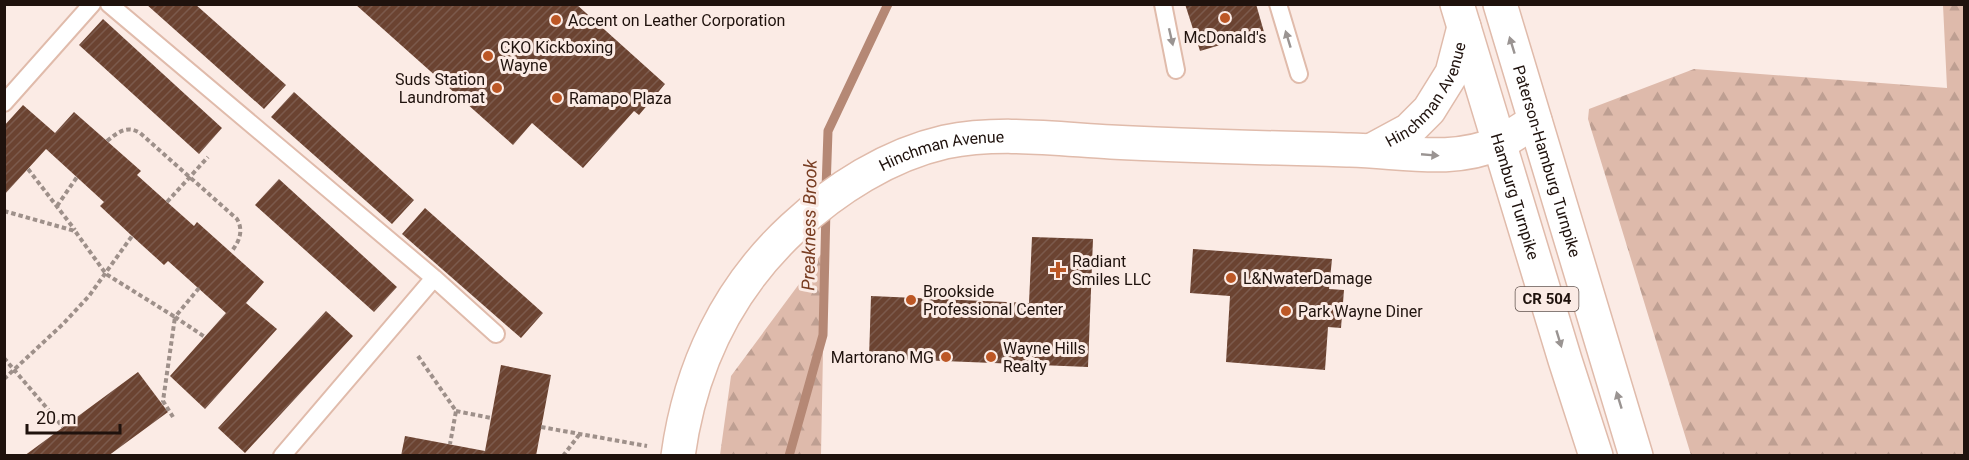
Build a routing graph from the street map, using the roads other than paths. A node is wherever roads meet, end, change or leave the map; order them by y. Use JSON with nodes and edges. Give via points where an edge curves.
{"nodes":[{"id":1,"x":92,"y":4,"type":"edge"},
{"id":2,"x":109,"y":4,"type":"edge"},
{"id":3,"x":1163,"y":4,"type":"edge"},
{"id":4,"x":1278,"y":4,"type":"edge"},
{"id":5,"x":1500,"y":4,"type":"edge"},
{"id":6,"x":1461,"y":16,"type":"edge"},
{"id":7,"x":1176,"y":70,"type":"dead end"},
{"id":8,"x":1299,"y":74,"type":"dead end"},
{"id":9,"x":4,"y":103,"type":"edge"},
{"id":10,"x":1535,"y":121,"type":"junction"},
{"id":11,"x":1500,"y":142,"type":"junction"},
{"id":12,"x":1372,"y":150,"type":"junction"},
{"id":13,"x":434,"y":278,"type":"junction"},
{"id":14,"x":496,"y":334,"type":"dead end"},
{"id":15,"x":664,"y":451,"type":"edge"},
{"id":16,"x":282,"y":456,"type":"edge"},
{"id":17,"x":1596,"y":456,"type":"edge"},
{"id":18,"x":1636,"y":456,"type":"edge"}],
"edges":[{"from":1,"to":9,"type":"lane"},
{"from":2,"to":13,"type":"lane"},
{"from":3,"to":7,"type":"lane","one_way":true},
{"from":8,"to":4,"type":"lane","one_way":true},
{"from":10,"to":5,"type":"street","name":"Paterson-Hamburg Turnpike","number":"CR 504","one_way":true},
{"from":6,"to":11,"type":"street","name":"Hamburg Turnpike","number":"CR 504"},
{"from":6,"to":12,"type":"street","name":"Hinchman Avenue","via":[[1452,73],[1429,110],[1409,130]]},
{"from":10,"to":11,"type":"street","name":"Hinchman Avenue"},
{"from":18,"to":10,"type":"street","name":"Paterson-Hamburg Turnpike","number":"CR 504","one_way":true},
{"from":12,"to":11,"type":"street","name":"Hinchman Avenue","one_way":true,"via":[[1442,156]]},
{"from":11,"to":17,"type":"street","name":"Hamburg Turnpike","number":"CR 504","one_way":true},
{"from":12,"to":15,"type":"street","name":"Hinchman Avenue","via":[[989,136],[945,142],[901,156],[818,206],[777,242],[744,283],[717,326],[696,373],[683,420]]},
{"from":13,"to":14,"type":"lane"},
{"from":13,"to":16,"type":"lane"}]}
